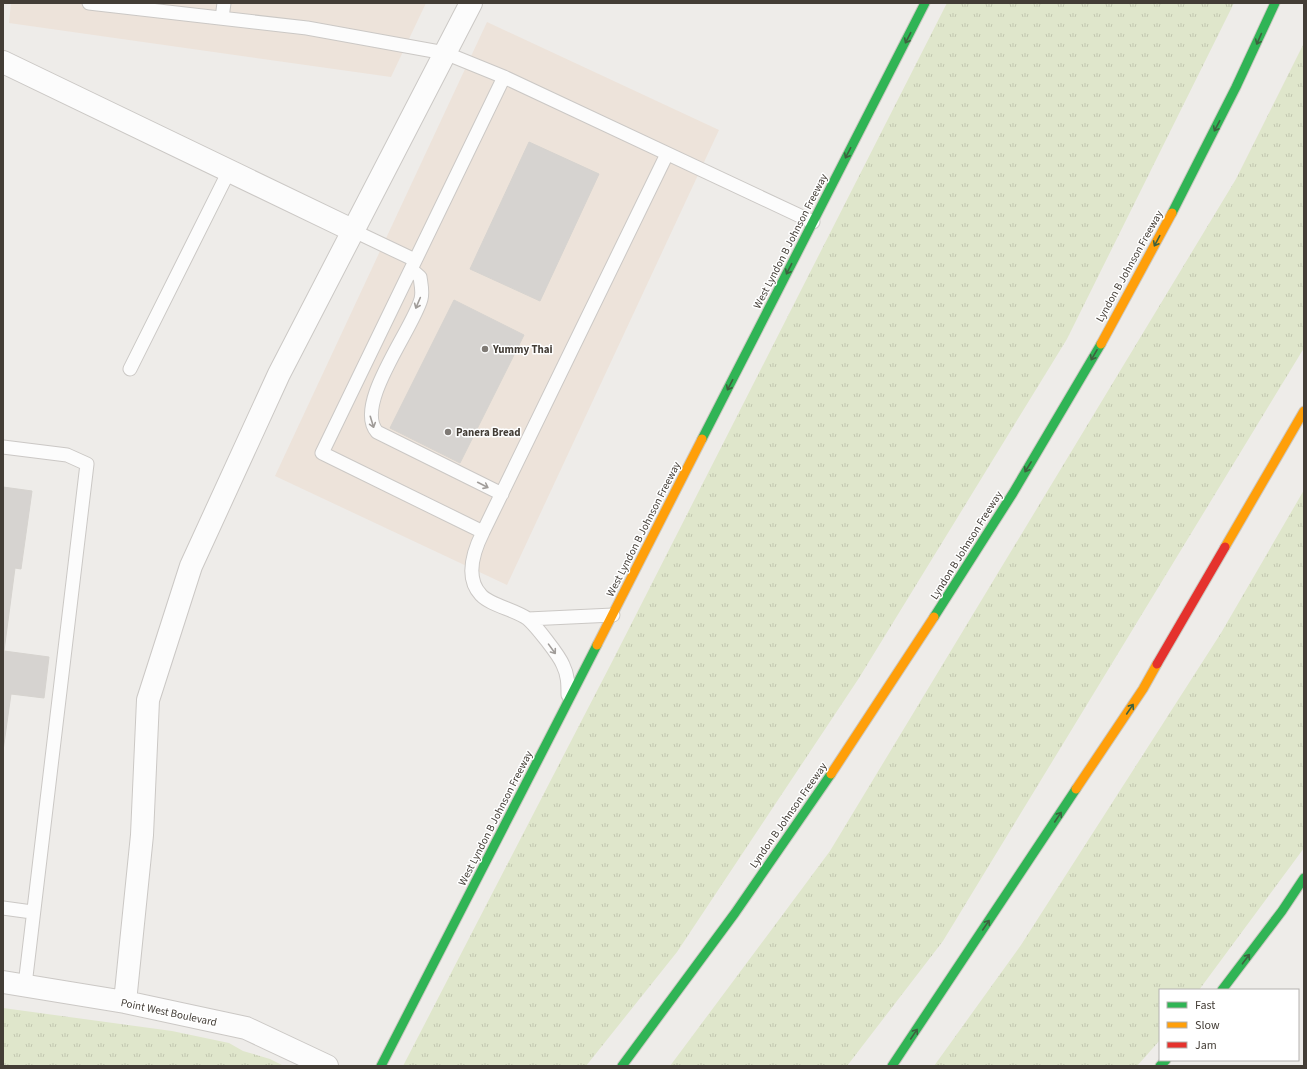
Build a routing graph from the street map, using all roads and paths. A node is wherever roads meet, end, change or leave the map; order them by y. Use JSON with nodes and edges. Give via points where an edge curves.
{"nodes":[{"id":1,"x":89,"y":3,"type":"edge"},
{"id":2,"x":224,"y":3,"type":"edge"},
{"id":3,"x":470,"y":3,"type":"edge"},
{"id":4,"x":925,"y":3,"type":"edge"},
{"id":5,"x":1275,"y":3,"type":"edge"},
{"id":6,"x":222,"y":18,"type":"junction"},
{"id":7,"x":445,"y":53,"type":"junction"},
{"id":8,"x":3,"y":62,"type":"edge"},
{"id":9,"x":504,"y":77,"type":"junction"},
{"id":10,"x":667,"y":154,"type":"junction"},
{"id":11,"x":229,"y":171,"type":"junction"},
{"id":12,"x":813,"y":222,"type":"junction"},
{"id":13,"x":354,"y":231,"type":"junction"},
{"id":14,"x":413,"y":264,"type":"junction"},
{"id":15,"x":130,"y":369,"type":"dead end"},
{"id":16,"x":1304,"y":411,"type":"edge"},
{"id":17,"x":3,"y":447,"type":"edge"},
{"id":18,"x":502,"y":494,"type":"junction"},
{"id":19,"x":483,"y":532,"type":"junction"},
{"id":20,"x":613,"y":615,"type":"junction"},
{"id":21,"x":528,"y":619,"type":"junction"},
{"id":22,"x":569,"y":701,"type":"junction"},
{"id":23,"x":1304,"y":878,"type":"edge"},
{"id":24,"x":3,"y":908,"type":"edge"},
{"id":25,"x":32,"y":912,"type":"junction"},
{"id":26,"x":3,"y":982,"type":"edge"},
{"id":27,"x":25,"y":985,"type":"junction"},
{"id":28,"x":1223,"y":989,"type":"edge"},
{"id":29,"x":125,"y":1002,"type":"junction"},
{"id":30,"x":327,"y":1066,"type":"edge"},
{"id":31,"x":382,"y":1066,"type":"edge"},
{"id":32,"x":622,"y":1066,"type":"edge"},
{"id":33,"x":892,"y":1066,"type":"edge"}],
"edges":[{"from":1,"to":6,"type":"lane"},
{"from":2,"to":6,"type":"lane"},
{"from":3,"to":7,"type":"street"},
{"from":4,"to":12,"type":"main road","name":"West Lyndon B Johnson Freeway","one_way":true},
{"from":5,"to":32,"type":"main road","name":"Lyndon B Johnson Freeway","one_way":true,"via":[[1235,91],[1146,263],[1047,437],[951,592],[855,739],[750,892]]},
{"from":6,"to":7,"type":"lane","via":[[345,34]]},
{"from":7,"to":9,"type":"lane"},
{"from":7,"to":13,"type":"street"},
{"from":8,"to":11,"type":"street"},
{"from":9,"to":10,"type":"lane"},
{"from":9,"to":14,"type":"lane"},
{"from":10,"to":12,"type":"lane"},
{"from":10,"to":18,"type":"lane"},
{"from":11,"to":13,"type":"street"},
{"from":11,"to":15,"type":"lane"},
{"from":12,"to":20,"type":"main road","name":"West Lyndon B Johnson Freeway","one_way":true},
{"from":13,"to":14,"type":"lane"},
{"from":13,"to":29,"type":"street","via":[[279,374],[191,566],[148,700],[142,835]]},
{"from":14,"to":18,"type":"lane","one_way":true,"via":[[420,277],[421,299],[376,391],[370,408],[373,427],[377,432]]},
{"from":14,"to":19,"type":"lane","via":[[322,453]]},
{"from":33,"to":16,"type":"main road","one_way":true,"via":[[1143,689]]},
{"from":17,"to":25,"type":"lane","via":[[67,455],[87,464]]},
{"from":18,"to":19,"type":"lane"},
{"from":19,"to":21,"type":"lane","via":[[475,548],[471,566],[474,583],[481,595]]},
{"from":20,"to":21,"type":"lane"},
{"from":20,"to":22,"type":"main road","name":"West Lyndon B Johnson Freeway"},
{"from":21,"to":22,"type":"lane","one_way":true,"via":[[563,664],[568,680]]},
{"from":22,"to":31,"type":"main road","name":"West Lyndon B Johnson Freeway"},
{"from":28,"to":23,"type":"main road","one_way":true},
{"from":24,"to":25,"type":"lane"},
{"from":25,"to":27,"type":"lane"},
{"from":26,"to":27,"type":"street","name":"Point West Boulevard"},
{"from":27,"to":29,"type":"street","name":"Point West Boulevard"},
{"from":29,"to":30,"type":"street","name":"Point West Boulevard","via":[[246,1028]]}]}
